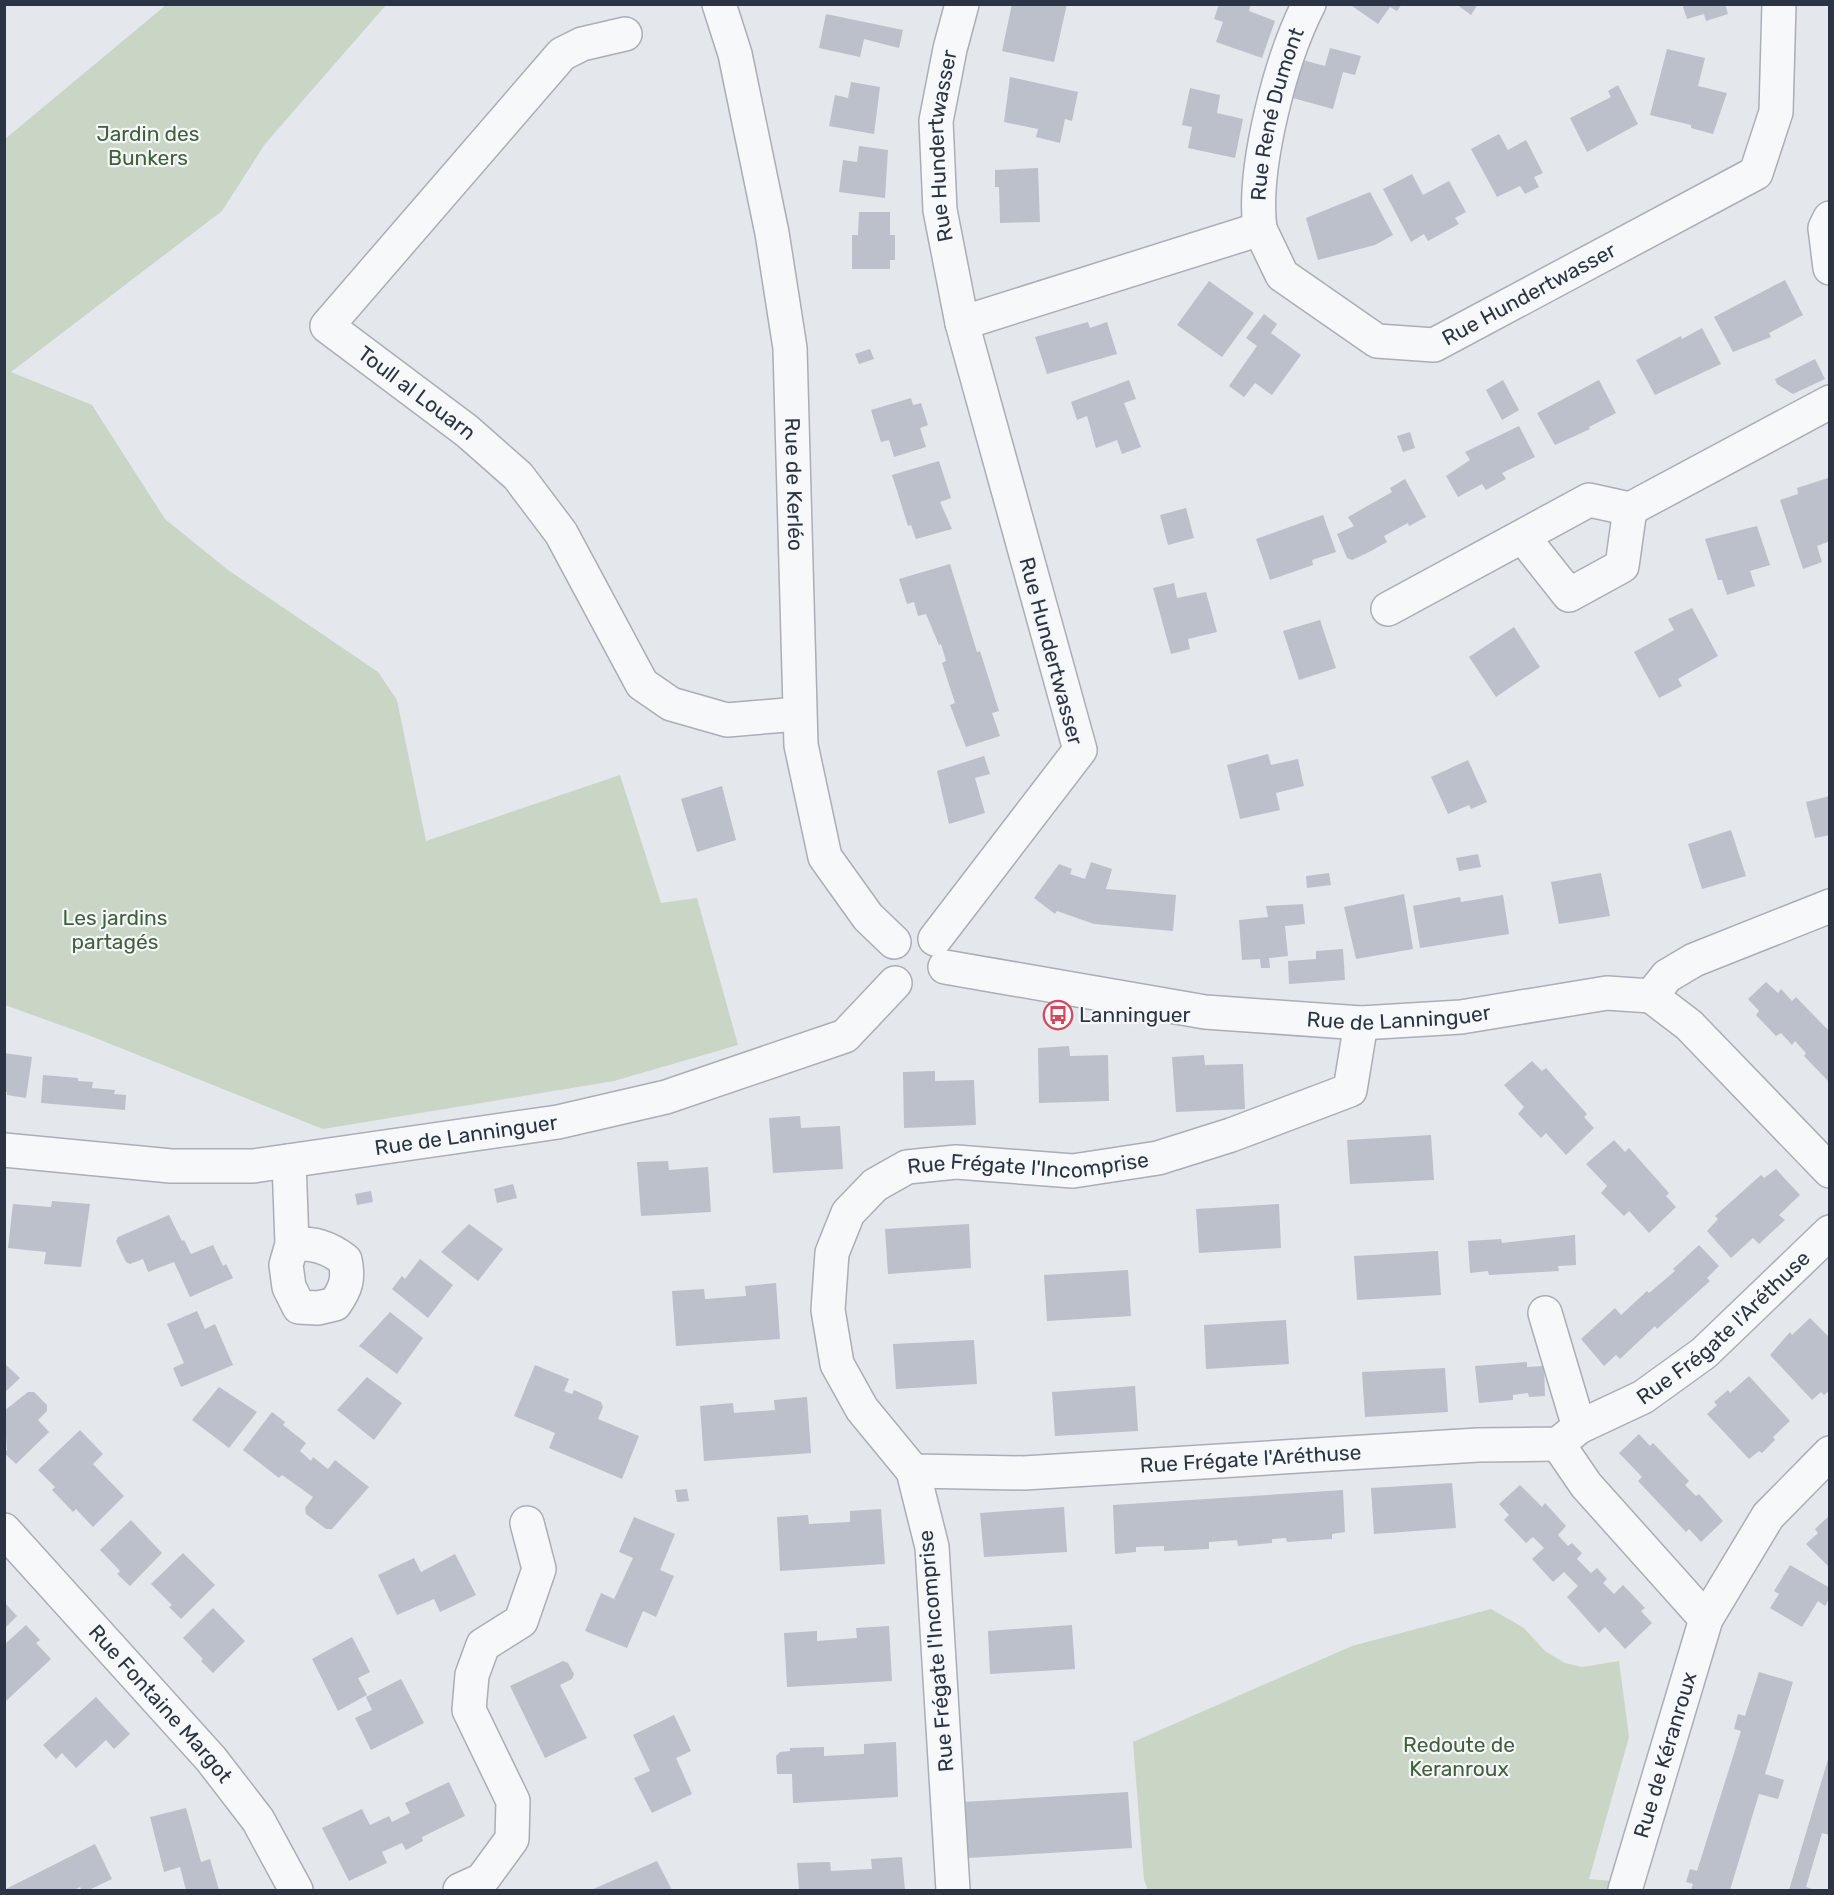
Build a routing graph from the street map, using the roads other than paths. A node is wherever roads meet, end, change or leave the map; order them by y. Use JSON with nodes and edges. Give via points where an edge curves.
{"nodes":[{"id":1,"x":719,"y":4,"type":"edge"},
{"id":2,"x":962,"y":4,"type":"edge"},
{"id":3,"x":1309,"y":4,"type":"edge"},
{"id":4,"x":1779,"y":4,"type":"edge"},
{"id":5,"x":625,"y":34,"type":"dead end"},
{"id":6,"x":1830,"y":218,"type":"edge"},
{"id":7,"x":1260,"y":229,"type":"junction"},
{"id":8,"x":1830,"y":268,"type":"edge"},
{"id":9,"x":962,"y":323,"type":"junction"},
{"id":10,"x":1830,"y":402,"type":"edge"},
{"id":11,"x":1630,"y":509,"type":"junction"},
{"id":12,"x":1523,"y":537,"type":"junction"},
{"id":13,"x":1388,"y":609,"type":"dead end"},
{"id":14,"x":798,"y":714,"type":"junction"},
{"id":15,"x":1830,"y":906,"type":"edge"},
{"id":16,"x":894,"y":942,"type":"junction"},
{"id":17,"x":940,"y":953,"type":"junction"},
{"id":18,"x":895,"y":983,"type":"junction"},
{"id":19,"x":1651,"y":996,"type":"junction"},
{"id":20,"x":1361,"y":1023,"type":"junction"},
{"id":21,"x":4,"y":1150,"type":"edge"},
{"id":22,"x":289,"y":1161,"type":"junction"},
{"id":23,"x":1830,"y":1171,"type":"edge"},
{"id":24,"x":1830,"y":1232,"type":"edge"},
{"id":25,"x":292,"y":1244,"type":"dead end"},
{"id":26,"x":1545,"y":1313,"type":"dead end"},
{"id":27,"x":1569,"y":1436,"type":"junction"},
{"id":28,"x":1830,"y":1453,"type":"edge"},
{"id":29,"x":914,"y":1471,"type":"junction"},
{"id":30,"x":527,"y":1523,"type":"dead end"},
{"id":31,"x":4,"y":1530,"type":"edge"},
{"id":32,"x":1706,"y":1619,"type":"junction"},
{"id":33,"x":296,"y":1890,"type":"edge"},
{"id":34,"x":460,"y":1890,"type":"edge"},
{"id":35,"x":953,"y":1890,"type":"edge"},
{"id":36,"x":1624,"y":1890,"type":"edge"}],
"edges":[{"from":1,"to":14,"type":"street","name":"Rue de Kerléo","via":[[735,54],[770,222],[790,348]]},
{"from":2,"to":9,"type":"street","name":"Rue Hundertwasser","via":[[936,121],[940,210]]},
{"from":3,"to":7,"type":"street","name":"Rue René Dumont","via":[[1272,105],[1257,207]]},
{"from":4,"to":7,"type":"street","name":"Rue Hundertwasser","via":[[1776,112],[1756,172],[1434,345],[1377,342],[1282,274]]},
{"from":5,"to":14,"type":"street","name":"Toull al Louarn","via":[[582,44],[562,54],[327,326],[467,431],[518,476],[561,533],[642,684],[671,704],[727,720]]},
{"from":6,"to":8,"type":"street","via":[[1825,228]]},
{"from":7,"to":9,"type":"street"},
{"from":9,"to":17,"type":"street","name":"Rue Hundertwasser","via":[[1080,750]]},
{"from":10,"to":11,"type":"street"},
{"from":11,"to":12,"type":"street","via":[[1589,500]]},
{"from":11,"to":12,"type":"street","via":[[1622,566],[1569,595]]},
{"from":12,"to":13,"type":"street"},
{"from":14,"to":16,"type":"street","name":"Rue de Kerléo","via":[[825,857],[868,916]]},
{"from":15,"to":19,"type":"street","via":[[1694,960],[1667,976]]},
{"from":16,"to":17,"type":"street","via":[[919,932]]},
{"from":16,"to":18,"type":"street","via":[[886,963]]},
{"from":17,"to":18,"type":"street","via":[[939,981],[925,990],[909,991]]},
{"from":17,"to":20,"type":"street","name":"Rue de Lanninguer","via":[[1205,1012]]},
{"from":18,"to":22,"type":"street","name":"Rue de Lanninguer","via":[[845,1036],[666,1097],[558,1122]]},
{"from":19,"to":20,"type":"street","name":"Rue de Lanninguer","via":[[1607,993],[1461,1017]]},
{"from":19,"to":23,"type":"street","via":[[1689,1025]]},
{"from":20,"to":29,"type":"street","name":"Rue Frégate l'Incomprise","via":[[1350,1090],[1221,1138],[1158,1158],[1073,1171],[956,1162],[907,1167],[875,1185],[848,1213],[832,1253],[828,1310],[837,1364],[862,1409]]},
{"from":21,"to":22,"type":"street","name":"Rue de Lanninguer","via":[[171,1166],[253,1166]]},
{"from":22,"to":25,"type":"street"},
{"from":24,"to":27,"type":"street","name":"Rue Frégate l'Aréthuse","via":[[1704,1353],[1643,1397]]},
{"from":26,"to":27,"type":"street"},
{"from":27,"to":29,"type":"street","name":"Rue Frégate l'Aréthuse","via":[[1024,1473]]},
{"from":27,"to":32,"type":"street","via":[[1586,1485]]},
{"from":28,"to":32,"type":"street","name":"Rue de Kéranroux","via":[[1768,1516]]},
{"from":29,"to":35,"type":"street","name":"Rue Frégate l'Incomprise","via":[[932,1547]]},
{"from":30,"to":34,"type":"street","via":[[539,1569],[521,1621],[483,1645],[472,1675],[469,1710],[513,1802],[512,1839],[482,1880]]},
{"from":31,"to":33,"type":"street","name":"Rue Fontaine Margot","via":[[211,1759],[258,1820]]},
{"from":32,"to":36,"type":"street","name":"Rue de Kéranroux"}]}
